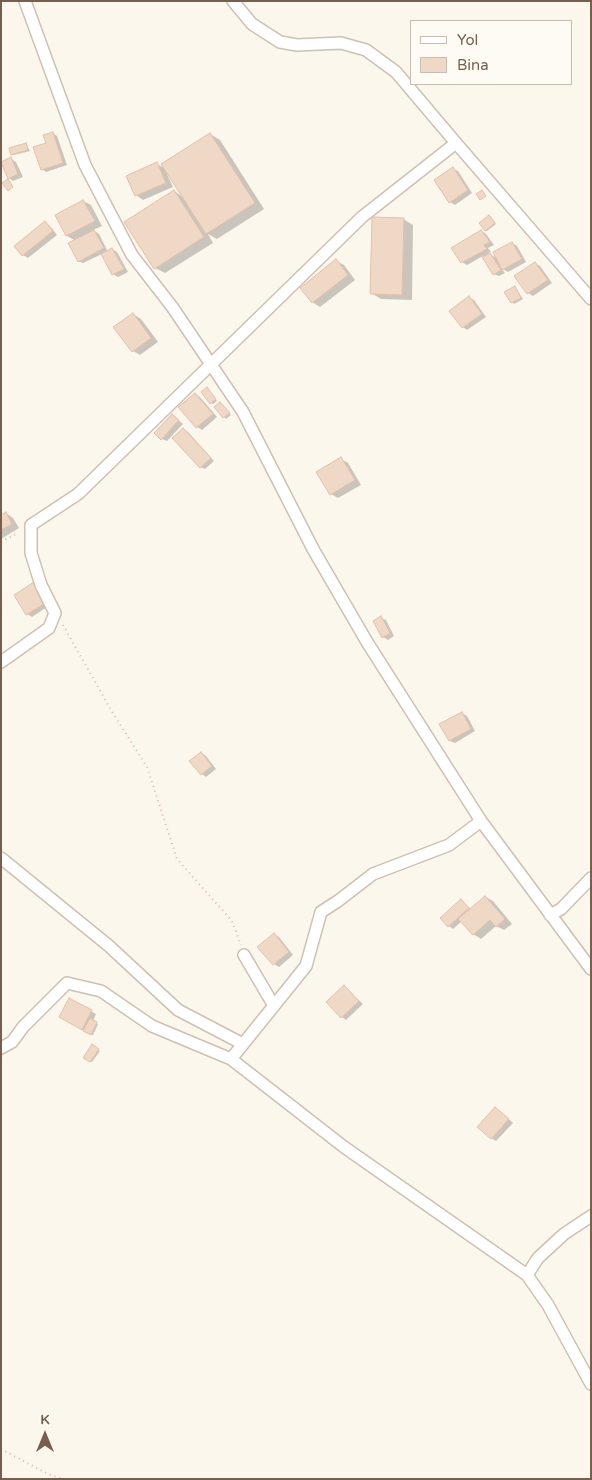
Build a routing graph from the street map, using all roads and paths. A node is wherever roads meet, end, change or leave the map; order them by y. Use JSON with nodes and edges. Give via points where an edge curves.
{"nodes":[{"id":1,"x":25,"y":1,"type":"edge"},
{"id":2,"x":233,"y":1,"type":"edge"},
{"id":3,"x":456,"y":144,"type":"junction"},
{"id":4,"x":591,"y":299,"type":"edge"},
{"id":5,"x":212,"y":364,"type":"junction"},
{"id":6,"x":31,"y":525,"type":"junction"},
{"id":7,"x":1,"y":542,"type":"edge"},
{"id":8,"x":55,"y":613,"type":"junction"},
{"id":9,"x":1,"y":662,"type":"edge"},
{"id":10,"x":482,"y":821,"type":"junction"},
{"id":11,"x":1,"y":858,"type":"edge"},
{"id":12,"x":591,"y":878,"type":"edge"},
{"id":13,"x":550,"y":915,"type":"junction"},
{"id":14,"x":244,"y":955,"type":"joint"},
{"id":15,"x":591,"y":968,"type":"edge"},
{"id":16,"x":274,"y":1006,"type":"junction"},
{"id":17,"x":243,"y":1044,"type":"junction"},
{"id":18,"x":1,"y":1048,"type":"edge"},
{"id":19,"x":231,"y":1059,"type":"junction"},
{"id":20,"x":591,"y":1216,"type":"edge"},
{"id":21,"x":527,"y":1275,"type":"junction"},
{"id":22,"x":591,"y":1384,"type":"edge"},
{"id":23,"x":1,"y":1449,"type":"edge"},
{"id":24,"x":63,"y":1479,"type":"edge"}],
"edges":[{"from":1,"to":5,"type":"street","via":[[84,166],[132,255]]},
{"from":2,"to":3,"type":"street","via":[[252,24],[280,42],[341,44],[366,50],[396,72]]},
{"from":3,"to":4,"type":"street"},
{"from":3,"to":5,"type":"street","via":[[362,217]]},
{"from":5,"to":6,"type":"street","via":[[78,494]]},
{"from":5,"to":10,"type":"street","via":[[243,412],[313,549],[367,642]]},
{"from":6,"to":7,"type":"path"},
{"from":6,"to":8,"type":"street","via":[[31,553],[41,585]]},
{"from":8,"to":9,"type":"street","via":[[49,628]]},
{"from":8,"to":14,"type":"path","via":[[147,767],[177,859],[232,921]]},
{"from":10,"to":13,"type":"street"},
{"from":10,"to":16,"type":"street","via":[[449,845],[373,874],[321,912],[306,966]]},
{"from":11,"to":17,"type":"street","via":[[108,946],[178,1010]]},
{"from":12,"to":13,"type":"street","via":[[561,909]]},
{"from":13,"to":15,"type":"street"},
{"from":14,"to":16,"type":"street"},
{"from":16,"to":17,"type":"street"},
{"from":17,"to":19,"type":"street"},
{"from":18,"to":19,"type":"street","via":[[12,1042],[67,983],[101,991],[152,1026]]},
{"from":19,"to":21,"type":"street","via":[[344,1147]]},
{"from":20,"to":21,"type":"street","via":[[544,1252]]},
{"from":21,"to":22,"type":"street","via":[[548,1305]]},
{"from":23,"to":24,"type":"path"}]}
